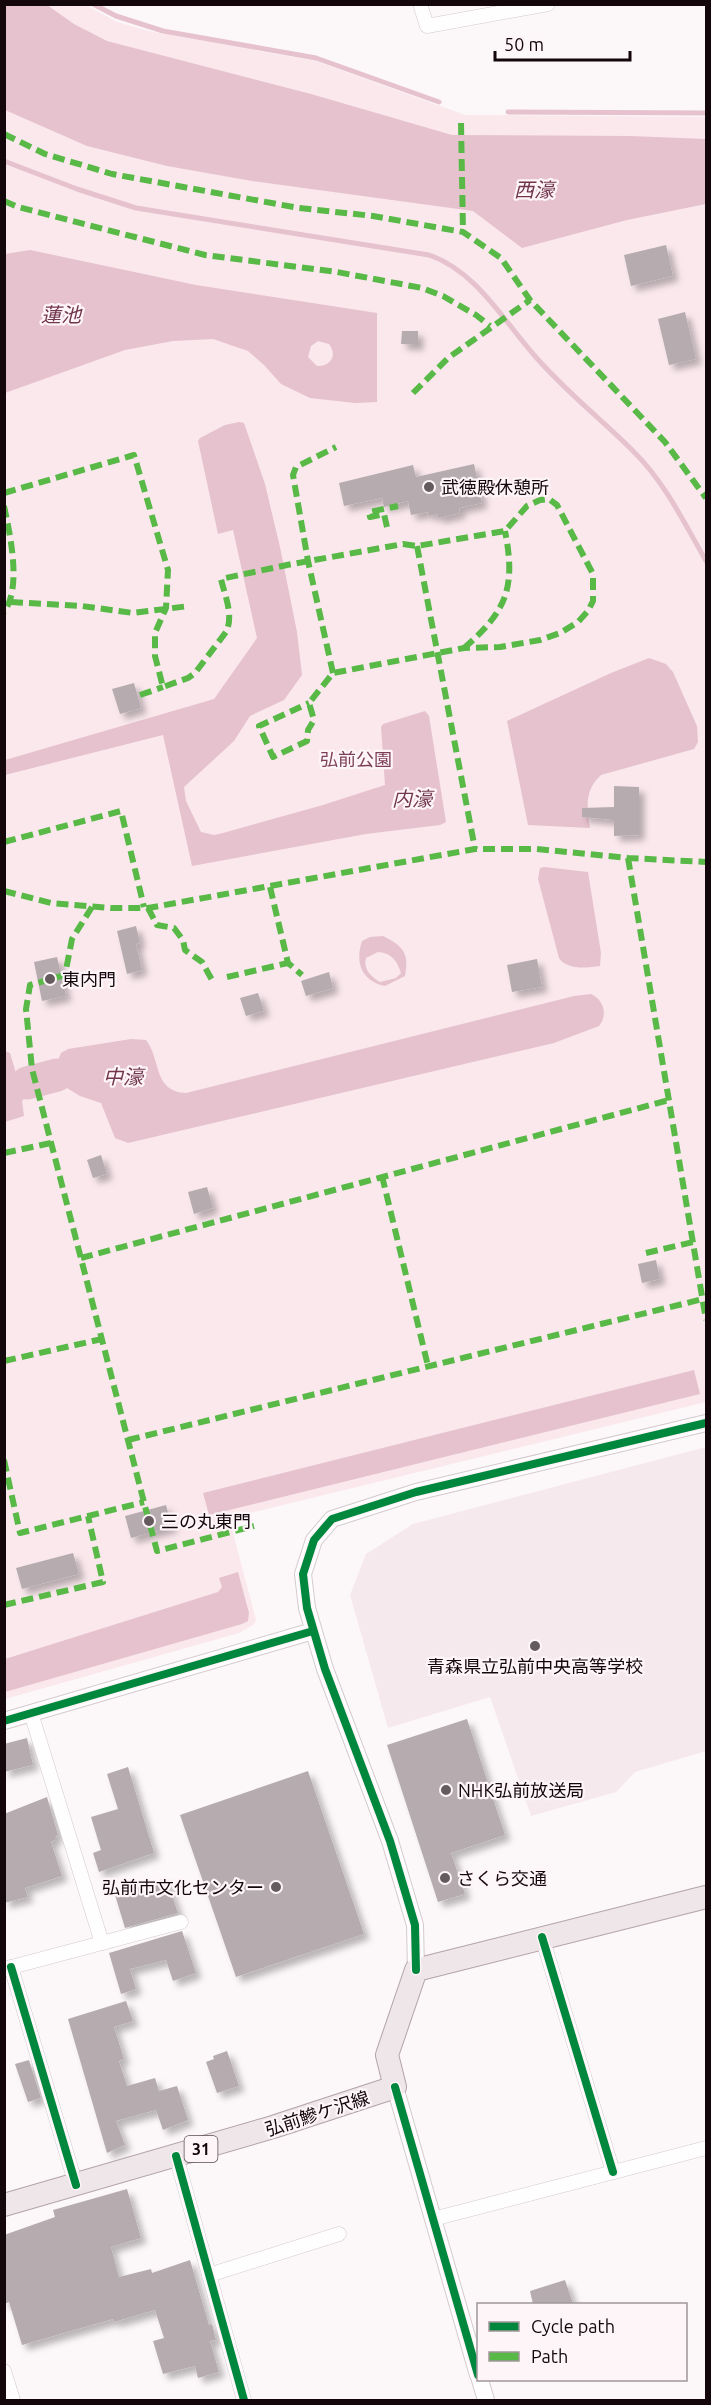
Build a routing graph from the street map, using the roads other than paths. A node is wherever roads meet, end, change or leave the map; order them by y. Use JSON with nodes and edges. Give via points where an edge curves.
{"nodes":[{"id":1,"x":420,"y":4,"type":"edge"},
{"id":2,"x":548,"y":4,"type":"edge"},
{"id":3,"x":706,"y":1423,"type":"edge"},
{"id":4,"x":313,"y":1631,"type":"junction"},
{"id":5,"x":31,"y":1713,"type":"junction"},
{"id":6,"x":4,"y":1721,"type":"edge"},
{"id":7,"x":706,"y":1896,"type":"edge"},
{"id":8,"x":181,"y":1922,"type":"dead end"},
{"id":9,"x":542,"y":1937,"type":"junction"},
{"id":10,"x":102,"y":1943,"type":"junction"},
{"id":11,"x":8,"y":1968,"type":"edge"},
{"id":12,"x":416,"y":1970,"type":"junction"},
{"id":13,"x":395,"y":2087,"type":"junction"},
{"id":14,"x":706,"y":2148,"type":"edge"},
{"id":15,"x":176,"y":2156,"type":"junction"},
{"id":16,"x":613,"y":2172,"type":"junction"},
{"id":17,"x":76,"y":2186,"type":"junction"},
{"id":18,"x":4,"y":2205,"type":"edge"},
{"id":19,"x":433,"y":2219,"type":"junction"},
{"id":20,"x":339,"y":2234,"type":"dead end"},
{"id":21,"x":209,"y":2275,"type":"junction"},
{"id":22,"x":477,"y":2370,"type":"edge"},
{"id":23,"x":4,"y":2371,"type":"edge"},
{"id":24,"x":480,"y":2381,"type":"edge"},
{"id":25,"x":13,"y":2400,"type":"edge"},
{"id":26,"x":244,"y":2400,"type":"edge"},
{"id":27,"x":486,"y":2400,"type":"edge"}],
"edges":[{"from":1,"to":2,"type":"street","via":[[427,26]]},
{"from":3,"to":4,"type":"street","via":[[416,1492],[332,1519],[314,1540],[303,1574]]},
{"from":4,"to":5,"type":"street"},
{"from":4,"to":12,"type":"street","via":[[390,1841],[415,1925]]},
{"from":5,"to":6,"type":"street"},
{"from":5,"to":10,"type":"street"},
{"from":7,"to":9,"type":"main road"},
{"from":8,"to":10,"type":"street"},
{"from":9,"to":12,"type":"main road"},
{"from":9,"to":16,"type":"street"},
{"from":10,"to":11,"type":"street"},
{"from":11,"to":17,"type":"street"},
{"from":12,"to":13,"type":"main road","via":[[387,2055]]},
{"from":13,"to":15,"type":"main road","name":"弘前鰺ケ沢線","number":"31"},
{"from":13,"to":19,"type":"street"},
{"from":14,"to":16,"type":"street"},
{"from":15,"to":17,"type":"main road","name":"弘前鰺ケ沢線","number":"31"},
{"from":15,"to":21,"type":"street"},
{"from":16,"to":19,"type":"street"},
{"from":17,"to":18,"type":"main road","name":"弘前鰺ケ沢線","number":"31"},
{"from":19,"to":22,"type":"street"},
{"from":20,"to":21,"type":"street"},
{"from":21,"to":26,"type":"street"},
{"from":23,"to":25,"type":"street"},
{"from":24,"to":27,"type":"street"}]}
